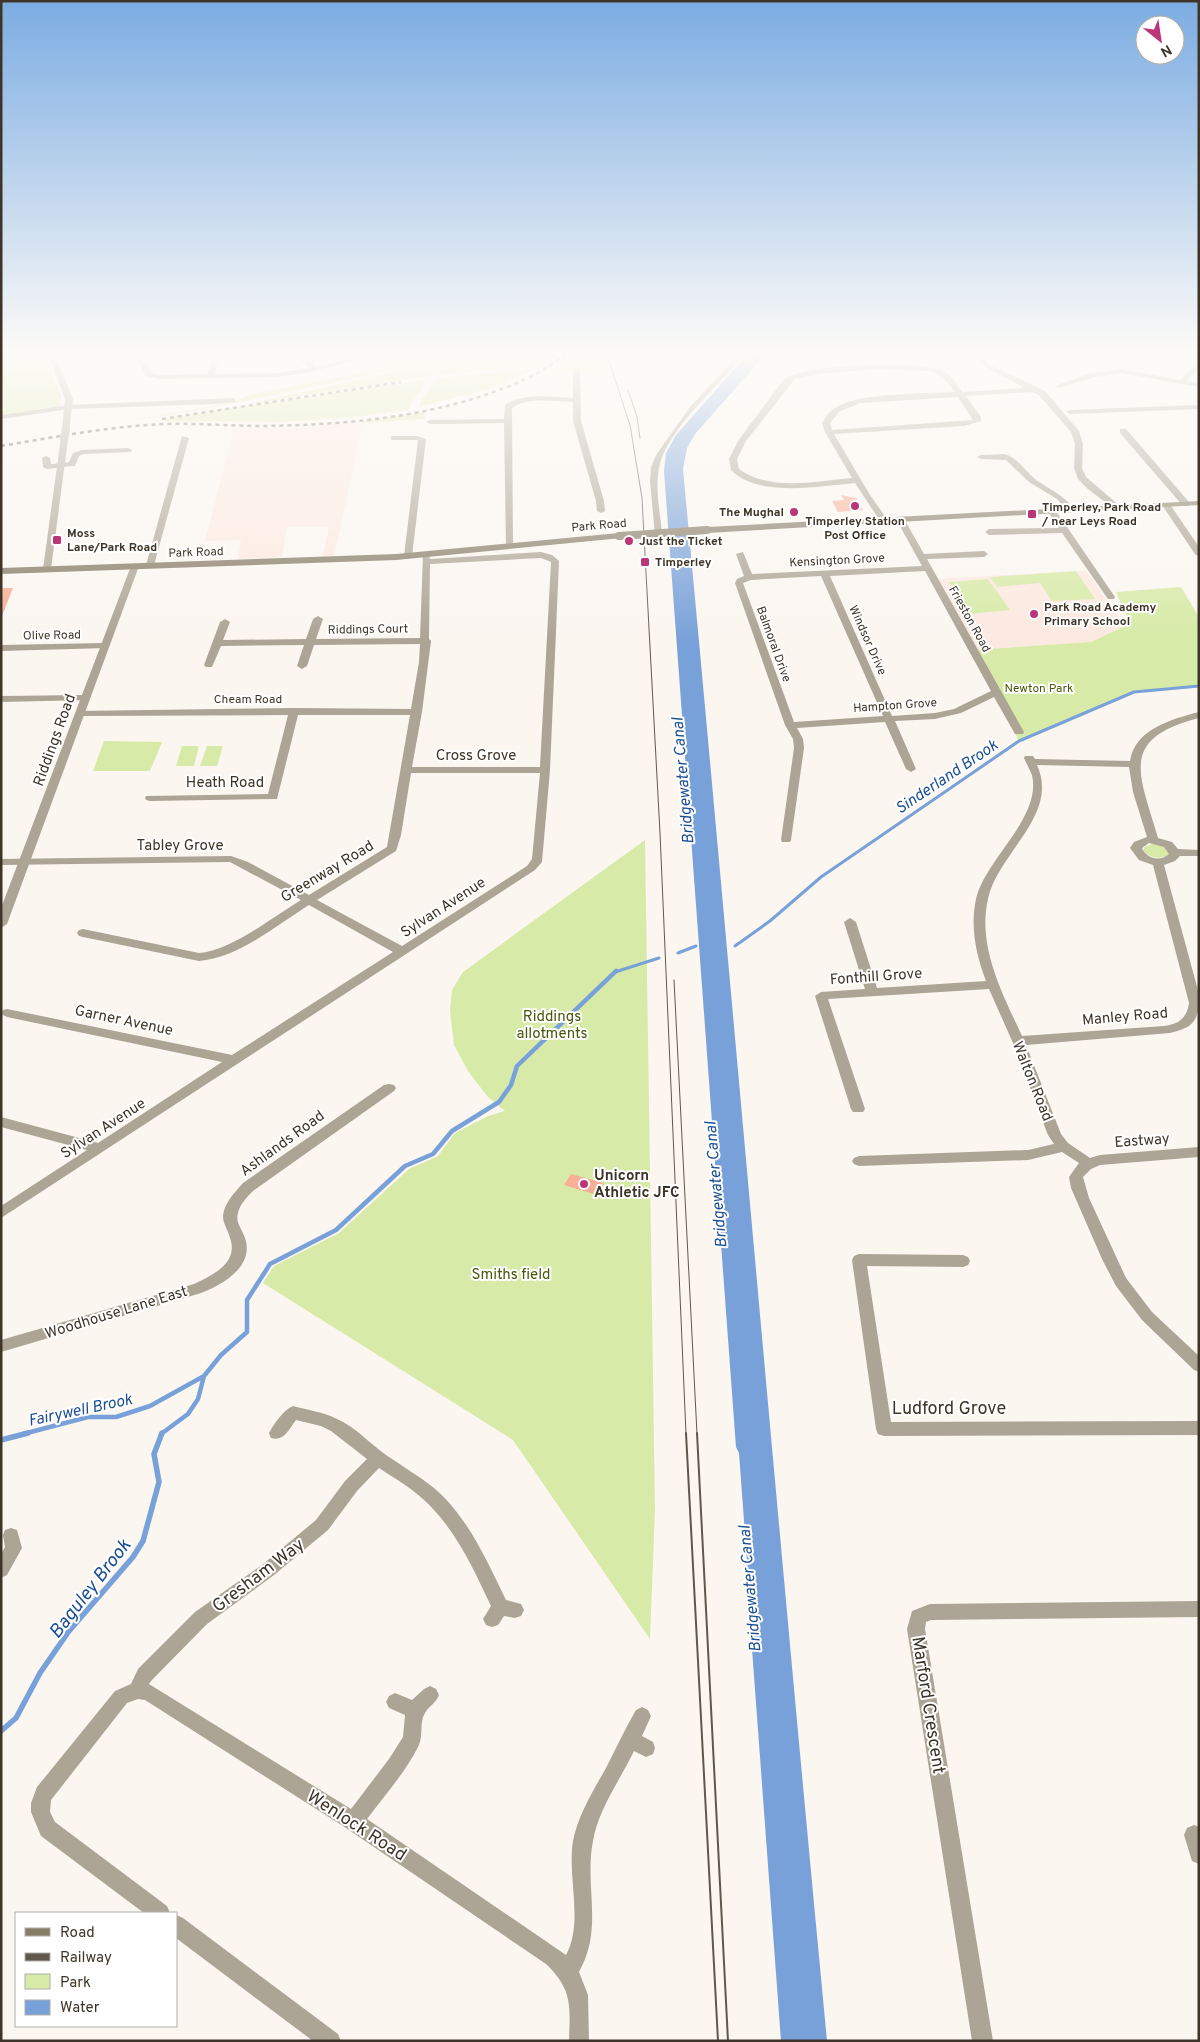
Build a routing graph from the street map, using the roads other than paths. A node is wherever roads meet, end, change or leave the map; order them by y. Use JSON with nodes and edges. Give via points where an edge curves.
{"nodes":[{"id":1,"x":62,"y":450,"type":"edge"},
{"id":2,"x":121,"y":450,"type":"edge"},
{"id":3,"x":182,"y":450,"type":"edge"},
{"id":4,"x":421,"y":450,"type":"edge"},
{"id":5,"x":508,"y":450,"type":"edge"},
{"id":6,"x":585,"y":450,"type":"edge"},
{"id":7,"x":662,"y":450,"type":"edge"},
{"id":8,"x":737,"y":450,"type":"edge"},
{"id":9,"x":840,"y":450,"type":"edge"},
{"id":10,"x":1081,"y":450,"type":"edge"},
{"id":11,"x":1140,"y":450,"type":"edge"},
{"id":12,"x":981,"y":457,"type":"dead end"},
{"id":13,"x":46,"y":458,"type":"dead end"},
{"id":14,"x":60,"y":467,"type":"junction"},
{"id":15,"x":858,"y":480,"type":"junction"},
{"id":16,"x":1199,"y":503,"type":"edge"},
{"id":17,"x":1186,"y":504,"type":"junction"},
{"id":18,"x":1166,"y":505,"type":"junction"},
{"id":19,"x":1116,"y":507,"type":"junction"},
{"id":20,"x":1051,"y":510,"type":"junction"},
{"id":21,"x":1071,"y":510,"type":"junction"},
{"id":22,"x":601,"y":511,"type":"dead end"},
{"id":23,"x":900,"y":518,"type":"junction"},
{"id":24,"x":883,"y":519,"type":"junction"},
{"id":25,"x":1064,"y":530,"type":"junction"},
{"id":26,"x":989,"y":532,"type":"dead end"},
{"id":27,"x":658,"y":533,"type":"junction"},
{"id":28,"x":1194,"y":539,"type":"edge"},
{"id":29,"x":509,"y":546,"type":"junction"},
{"id":30,"x":740,"y":554,"type":"dead end"},
{"id":31,"x":984,"y":554,"type":"dead end"},
{"id":32,"x":1199,"y":554,"type":"edge"},
{"id":33,"x":408,"y":556,"type":"junction"},
{"id":34,"x":426,"y":558,"type":"junction"},
{"id":35,"x":921,"y":558,"type":"junction"},
{"id":36,"x":150,"y":565,"type":"junction"},
{"id":37,"x":135,"y":566,"type":"junction"},
{"id":38,"x":927,"y":568,"type":"junction"},
{"id":39,"x":47,"y":569,"type":"junction"},
{"id":40,"x":1,"y":571,"type":"edge"},
{"id":41,"x":824,"y":573,"type":"junction"},
{"id":42,"x":749,"y":577,"type":"junction"},
{"id":43,"x":1111,"y":597,"type":"dead end"},
{"id":44,"x":318,"y":619,"type":"dead end"},
{"id":45,"x":225,"y":622,"type":"dead end"},
{"id":46,"x":426,"y":641,"type":"junction"},
{"id":47,"x":218,"y":642,"type":"junction"},
{"id":48,"x":310,"y":642,"type":"junction"},
{"id":49,"x":104,"y":646,"type":"junction"},
{"id":50,"x":1,"y":648,"type":"edge"},
{"id":51,"x":208,"y":665,"type":"dead end"},
{"id":52,"x":301,"y":666,"type":"dead end"},
{"id":53,"x":997,"y":693,"type":"junction"},
{"id":54,"x":85,"y":698,"type":"junction"},
{"id":55,"x":1,"y":699,"type":"edge"},
{"id":56,"x":294,"y":711,"type":"junction"},
{"id":57,"x":417,"y":712,"type":"junction"},
{"id":58,"x":80,"y":713,"type":"junction"},
{"id":59,"x":1199,"y":715,"type":"edge"},
{"id":60,"x":890,"y":718,"type":"junction"},
{"id":61,"x":790,"y":725,"type":"junction"},
{"id":62,"x":1019,"y":732,"type":"dead end"},
{"id":63,"x":1134,"y":764,"type":"junction"},
{"id":64,"x":911,"y":769,"type":"dead end"},
{"id":65,"x":407,"y":770,"type":"junction"},
{"id":66,"x":545,"y":770,"type":"junction"},
{"id":67,"x":150,"y":798,"type":"dead end"},
{"id":68,"x":786,"y":840,"type":"dead end"},
{"id":69,"x":1153,"y":840,"type":"junction"},
{"id":70,"x":1175,"y":852,"type":"junction"},
{"id":71,"x":1199,"y":853,"type":"edge"},
{"id":72,"x":1,"y":862,"type":"edge"},
{"id":73,"x":25,"y":862,"type":"junction"},
{"id":74,"x":1158,"y":862,"type":"junction"},
{"id":75,"x":310,"y":900,"type":"junction"},
{"id":76,"x":850,"y":922,"type":"dead end"},
{"id":77,"x":1,"y":924,"type":"edge"},
{"id":78,"x":83,"y":933,"type":"dead end"},
{"id":79,"x":401,"y":951,"type":"junction"},
{"id":80,"x":992,"y":985,"type":"junction"},
{"id":81,"x":872,"y":992,"type":"junction"},
{"id":82,"x":7,"y":1013,"type":"dead end"},
{"id":83,"x":1194,"y":1023,"type":"edge"},
{"id":84,"x":1018,"y":1041,"type":"junction"},
{"id":85,"x":234,"y":1060,"type":"junction"},
{"id":86,"x":389,"y":1088,"type":"dead end"},
{"id":87,"x":858,"y":1109,"type":"dead end"},
{"id":88,"x":1,"y":1122,"type":"edge"},
{"id":89,"x":1063,"y":1146,"type":"junction"},
{"id":90,"x":98,"y":1148,"type":"junction"},
{"id":91,"x":1199,"y":1152,"type":"edge"},
{"id":92,"x":859,"y":1160,"type":"dead end"},
{"id":93,"x":1088,"y":1163,"type":"junction"},
{"id":94,"x":1,"y":1213,"type":"edge"},
{"id":95,"x":963,"y":1260,"type":"dead end"},
{"id":96,"x":228,"y":1272,"type":"joint"},
{"id":97,"x":1,"y":1346,"type":"edge"},
{"id":98,"x":1199,"y":1366,"type":"edge"},
{"id":99,"x":1199,"y":1428,"type":"edge"},
{"id":100,"x":277,"y":1433,"type":"dead end"},
{"id":101,"x":378,"y":1459,"type":"junction"},
{"id":102,"x":11,"y":1535,"type":"dead end"},
{"id":103,"x":1,"y":1570,"type":"edge"},
{"id":104,"x":1199,"y":1610,"type":"edge"},
{"id":105,"x":502,"y":1612,"type":"dead end"},
{"id":106,"x":138,"y":1690,"type":"junction"},
{"id":107,"x":430,"y":1695,"type":"dead end"},
{"id":108,"x":395,"y":1702,"type":"dead end"},
{"id":109,"x":415,"y":1710,"type":"junction"},
{"id":110,"x":642,"y":1716,"type":"dead end"},
{"id":111,"x":353,"y":1822,"type":"junction"},
{"id":112,"x":159,"y":1912,"type":"edge"},
{"id":113,"x":178,"y":1926,"type":"edge"},
{"id":114,"x":568,"y":1972,"type":"junction"},
{"id":115,"x":331,"y":2041,"type":"edge"},
{"id":116,"x":579,"y":2041,"type":"edge"},
{"id":117,"x":983,"y":2041,"type":"edge"}],
"edges":[{"from":1,"to":14,"type":"street","bridge":true},
{"from":2,"to":14,"type":"street","via":[[82,452],[76,455],[72,464]]},
{"from":3,"to":36,"type":"street"},
{"from":4,"to":33,"type":"street"},
{"from":5,"to":29,"type":"street"},
{"from":6,"to":22,"type":"street"},
{"from":7,"to":27,"type":"street","via":[[655,468]]},
{"from":8,"to":15,"type":"street","via":[[733,459],[734,470],[756,483],[786,485]]},
{"from":9,"to":15,"type":"street"},
{"from":10,"to":19,"type":"street","via":[[1078,471],[1090,487]]},
{"from":11,"to":17,"type":"street"},
{"from":12,"to":21,"type":"street","via":[[1009,458],[1032,480],[1060,497]]},
{"from":13,"to":14,"type":"street","via":[[47,467]]},
{"from":14,"to":39,"type":"street"},
{"from":15,"to":24,"type":"street"},
{"from":16,"to":17,"type":"main road","name":"Park Road"},
{"from":17,"to":18,"type":"main road","name":"Park Road"},
{"from":18,"to":19,"type":"main road","name":"Park Road"},
{"from":18,"to":28,"type":"street"},
{"from":19,"to":21,"type":"main road","name":"Park Road"},
{"from":20,"to":21,"type":"main road","name":"Park Road"},
{"from":20,"to":23,"type":"main road","name":"Park Road"},
{"from":20,"to":25,"type":"street"},
{"from":23,"to":24,"type":"main road","name":"Park Road"},
{"from":23,"to":35,"type":"street","name":"Frieston Road"},
{"from":24,"to":27,"type":"main road","name":"Park Road","bridge":true},
{"from":25,"to":26,"type":"street"},
{"from":25,"to":43,"type":"street"},
{"from":27,"to":29,"type":"main road","name":"Park Road","bridge":true},
{"from":28,"to":32,"type":"street"},
{"from":29,"to":34,"type":"main road","name":"Park Road"},
{"from":30,"to":42,"type":"street"},
{"from":31,"to":35,"type":"street"},
{"from":33,"to":34,"type":"main road","name":"Park Road"},
{"from":33,"to":36,"type":"main road","name":"Park Road"},
{"from":34,"to":46,"type":"street","name":"Greenway Road"},
{"from":34,"to":66,"type":"street","name":"Sylvan Avenue","via":[[534,555],[554,560]]},
{"from":35,"to":38,"type":"street","name":"Frieston Road"},
{"from":36,"to":37,"type":"main road","name":"Park Road"},
{"from":37,"to":39,"type":"main road","name":"Park Road"},
{"from":37,"to":49,"type":"street","name":"Riddings Road"},
{"from":38,"to":41,"type":"street","name":"Kensington Grove"},
{"from":38,"to":53,"type":"street","name":"Frieston Road"},
{"from":39,"to":40,"type":"main road","name":"Park Road"},
{"from":41,"to":42,"type":"street","name":"Kensington Grove"},
{"from":41,"to":60,"type":"street","name":"Windsor Drive"},
{"from":42,"to":61,"type":"street","name":"Balmoral Drive","via":[[739,583]]},
{"from":44,"to":48,"type":"street","name":"Riddings Court"},
{"from":45,"to":47,"type":"street"},
{"from":46,"to":48,"type":"street","name":"Riddings Court"},
{"from":46,"to":57,"type":"street","name":"Greenway Road"},
{"from":47,"to":48,"type":"street","name":"Riddings Court"},
{"from":47,"to":51,"type":"street"},
{"from":48,"to":52,"type":"street","name":"Riddings Court"},
{"from":49,"to":50,"type":"street","name":"Olive Road"},
{"from":49,"to":54,"type":"street","name":"Riddings Road"},
{"from":53,"to":60,"type":"street","name":"Hampton Grove","via":[[950,713]]},
{"from":53,"to":62,"type":"street","name":"Frieston Road"},
{"from":54,"to":55,"type":"street"},
{"from":54,"to":58,"type":"street","name":"Riddings Road"},
{"from":56,"to":57,"type":"street","name":"Cheam Road"},
{"from":56,"to":58,"type":"street","name":"Cheam Road"},
{"from":56,"to":67,"type":"street","name":"Heath Road","via":[[273,797]]},
{"from":57,"to":65,"type":"street","name":"Greenway Road"},
{"from":58,"to":73,"type":"street","name":"Riddings Road"},
{"from":59,"to":63,"type":"street","via":[[1154,732],[1140,748]]},
{"from":60,"to":61,"type":"street","name":"Hampton Grove"},
{"from":60,"to":64,"type":"street","name":"Windsor Drive"},
{"from":61,"to":68,"type":"street","via":[[799,748]]},
{"from":63,"to":69,"type":"street"},
{"from":63,"to":80,"type":"street","name":"Walton Road","via":[[1030,760],[1036,777],[1034,808],[1000,857],[982,896],[981,942]]},
{"from":65,"to":66,"type":"street","name":"Cross Grove"},
{"from":65,"to":75,"type":"street","name":"Greenway Road","via":[[392,849]]},
{"from":66,"to":79,"type":"street","name":"Sylvan Avenue","via":[[540,855],[535,864]]},
{"from":69,"to":70,"type":"street","via":[[1170,845]]},
{"from":69,"to":74,"type":"street","via":[[1138,844],[1137,852],[1145,859]]},
{"from":70,"to":71,"type":"street"},
{"from":70,"to":74,"type":"street","via":[[1170,861]]},
{"from":72,"to":73,"type":"street","name":"Tabley Grove"},
{"from":73,"to":75,"type":"street","name":"Tabley Grove","via":[[225,858],[244,864]]},
{"from":73,"to":77,"type":"street","name":"Riddings Road"},
{"from":74,"to":83,"type":"street","name":"Manley Road","via":[[1194,1003]]},
{"from":75,"to":78,"type":"street","name":"Greenway Road","via":[[230,949],[206,957]]},
{"from":75,"to":79,"type":"street","name":"Tabley Grove"},
{"from":76,"to":81,"type":"street"},
{"from":79,"to":85,"type":"street","name":"Sylvan Avenue"},
{"from":80,"to":81,"type":"street","name":"Fonthill Grove"},
{"from":80,"to":84,"type":"street","name":"Walton Road"},
{"from":81,"to":87,"type":"street","name":"Fonthill Grove","via":[[821,996]]},
{"from":82,"to":85,"type":"street","name":"Garner Avenue"},
{"from":83,"to":84,"type":"street","name":"Manley Road","via":[[1164,1030]]},
{"from":84,"to":89,"type":"street","name":"Walton Road","via":[[1055,1135]]},
{"from":85,"to":90,"type":"street","name":"Sylvan Avenue"},
{"from":86,"to":96,"type":"street","name":"Ashlands Road","via":[[248,1187],[232,1207],[230,1217],[239,1242],[239,1253]]},
{"from":88,"to":90,"type":"street"},
{"from":89,"to":92,"type":"street","via":[[1028,1155]]},
{"from":89,"to":93,"type":"street","name":"Walton Road"},
{"from":90,"to":94,"type":"street","name":"Sylvan Avenue"},
{"from":91,"to":93,"type":"street","name":"Eastway"},
{"from":93,"to":98,"type":"street","via":[[1078,1172],[1076,1182],[1115,1271],[1139,1306]]},
{"from":95,"to":99,"type":"street","name":"Ludford Grove","via":[[859,1260],[884,1429]]},
{"from":96,"to":97,"type":"street","name":"Woodhouse Lane East","via":[[198,1288]]},
{"from":100,"to":101,"type":"street","via":[[294,1408],[337,1425]]},
{"from":101,"to":105,"type":"street","via":[[412,1481],[445,1511],[473,1552]]},
{"from":101,"to":106,"type":"street","name":"Gresham Way","via":[[351,1486],[322,1525],[268,1570],[201,1618],[144,1675]]},
{"from":102,"to":103,"type":"street","via":[[14,1548]]},
{"from":104,"to":117,"type":"street","name":"Marford Crescent","via":[[930,1612],[918,1617],[916,1629]]},
{"from":106,"to":111,"type":"street","name":"Wenlock Road"},
{"from":106,"to":112,"type":"street","via":[[120,1697],[44,1794],[40,1813],[48,1830]]},
{"from":107,"to":109,"type":"street"},
{"from":108,"to":109,"type":"street"},
{"from":109,"to":111,"type":"street","via":[[412,1740]]},
{"from":110,"to":114,"type":"street","via":[[638,1743],[593,1812],[585,1834],[582,1849],[585,1926],[580,1952]]},
{"from":111,"to":114,"type":"street","name":"Wenlock Road","via":[[553,1957]]},
{"from":113,"to":115,"type":"street"},
{"from":114,"to":116,"type":"street","via":[[579,1995]]}]}
